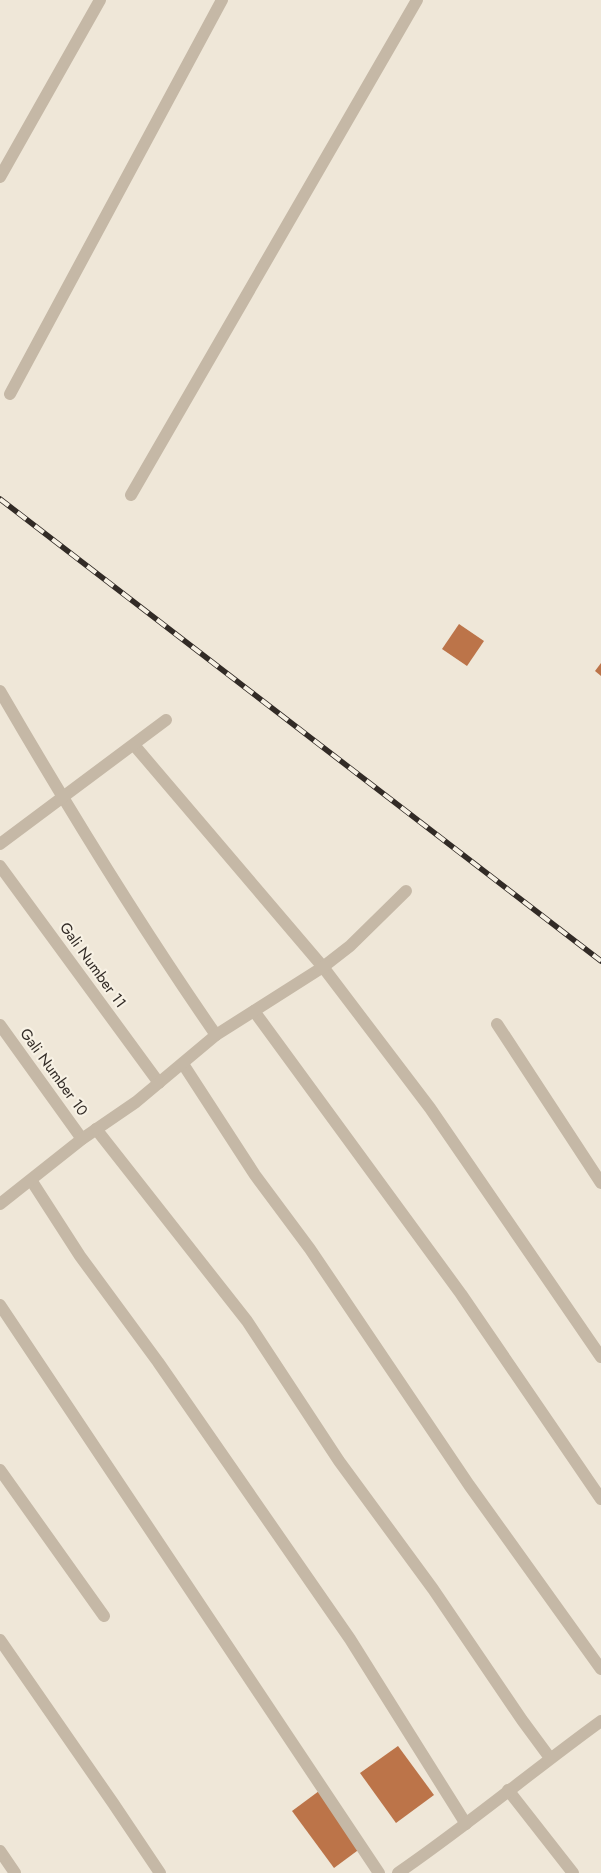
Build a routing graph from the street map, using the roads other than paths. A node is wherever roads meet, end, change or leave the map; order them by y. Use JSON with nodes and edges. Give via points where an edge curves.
{"nodes":[{"id":1,"x":100,"y":0,"type":"edge"},
{"id":2,"x":222,"y":0,"type":"edge"},
{"id":3,"x":417,"y":0,"type":"edge"},
{"id":4,"x":0,"y":176,"type":"edge"},
{"id":5,"x":10,"y":394,"type":"dead end"},
{"id":6,"x":131,"y":495,"type":"dead end"},
{"id":7,"x":0,"y":691,"type":"edge"},
{"id":8,"x":166,"y":720,"type":"dead end"},
{"id":9,"x":134,"y":745,"type":"junction"},
{"id":10,"x":62,"y":798,"type":"junction"},
{"id":11,"x":0,"y":844,"type":"edge"},
{"id":12,"x":0,"y":866,"type":"edge"},
{"id":13,"x":406,"y":891,"type":"dead end"},
{"id":14,"x":323,"y":967,"type":"junction"},
{"id":15,"x":254,"y":1011,"type":"junction"},
{"id":16,"x":497,"y":1024,"type":"dead end"},
{"id":17,"x":0,"y":1025,"type":"edge"},
{"id":18,"x":216,"y":1035,"type":"junction"},
{"id":19,"x":183,"y":1064,"type":"junction"},
{"id":20,"x":159,"y":1083,"type":"junction"},
{"id":21,"x":96,"y":1129,"type":"junction"},
{"id":22,"x":82,"y":1139,"type":"junction"},
{"id":23,"x":31,"y":1180,"type":"junction"},
{"id":24,"x":601,"y":1184,"type":"edge"},
{"id":25,"x":0,"y":1204,"type":"edge"},
{"id":26,"x":0,"y":1305,"type":"edge"},
{"id":27,"x":601,"y":1357,"type":"edge"},
{"id":28,"x":0,"y":1470,"type":"edge"},
{"id":29,"x":601,"y":1499,"type":"edge"},
{"id":30,"x":104,"y":1616,"type":"dead end"},
{"id":31,"x":0,"y":1640,"type":"edge"},
{"id":32,"x":601,"y":1669,"type":"edge"},
{"id":33,"x":601,"y":1721,"type":"edge"},
{"id":34,"x":550,"y":1758,"type":"junction"},
{"id":35,"x":508,"y":1790,"type":"junction"},
{"id":36,"x":466,"y":1824,"type":"junction"},
{"id":37,"x":0,"y":1851,"type":"edge"},
{"id":38,"x":15,"y":1873,"type":"edge"},
{"id":39,"x":160,"y":1873,"type":"edge"},
{"id":40,"x":379,"y":1873,"type":"edge"},
{"id":41,"x":398,"y":1873,"type":"edge"},
{"id":42,"x":573,"y":1873,"type":"edge"}],
"edges":[{"from":1,"to":4,"type":"street"},
{"from":2,"to":5,"type":"street"},
{"from":3,"to":6,"type":"street"},
{"from":7,"to":10,"type":"street"},
{"from":8,"to":9,"type":"street"},
{"from":9,"to":10,"type":"street"},
{"from":9,"to":14,"type":"street"},
{"from":10,"to":11,"type":"street"},
{"from":10,"to":18,"type":"street"},
{"from":12,"to":20,"type":"street","name":"Gali Number 11"},
{"from":13,"to":14,"type":"street","via":[[350,946]]},
{"from":14,"to":15,"type":"street"},
{"from":14,"to":27,"type":"street","via":[[430,1108]]},
{"from":15,"to":18,"type":"street"},
{"from":15,"to":29,"type":"street","via":[[461,1294]]},
{"from":16,"to":24,"type":"street"},
{"from":17,"to":22,"type":"street","name":"Gali Number 10"},
{"from":18,"to":19,"type":"street"},
{"from":19,"to":20,"type":"street"},
{"from":19,"to":32,"type":"street","via":[[255,1175],[310,1249],[469,1485]]},
{"from":20,"to":21,"type":"street"},
{"from":21,"to":22,"type":"street"},
{"from":21,"to":34,"type":"street","via":[[247,1321],[340,1461]]},
{"from":22,"to":23,"type":"street"},
{"from":23,"to":25,"type":"street"},
{"from":23,"to":36,"type":"street","via":[[80,1256],[158,1362],[350,1639]]},
{"from":26,"to":40,"type":"street"},
{"from":28,"to":30,"type":"street"},
{"from":31,"to":39,"type":"street"},
{"from":33,"to":34,"type":"street"},
{"from":34,"to":35,"type":"street"},
{"from":35,"to":36,"type":"street"},
{"from":35,"to":42,"type":"street"},
{"from":36,"to":41,"type":"street"},
{"from":37,"to":38,"type":"street"}]}
